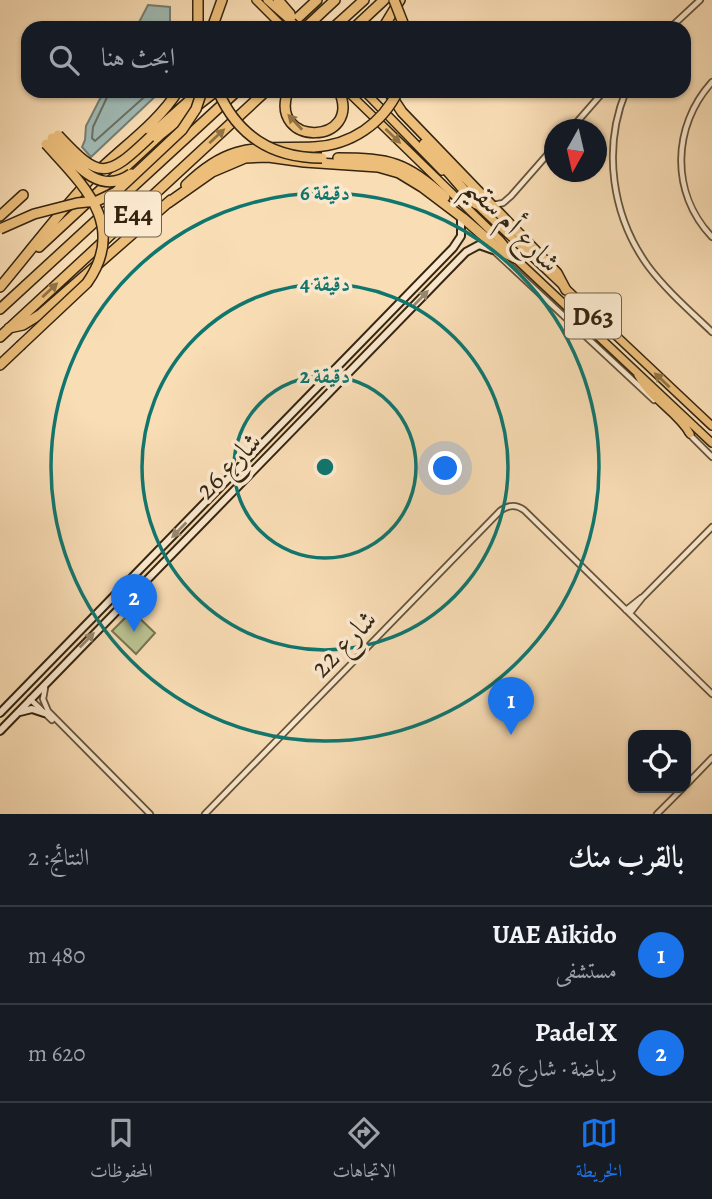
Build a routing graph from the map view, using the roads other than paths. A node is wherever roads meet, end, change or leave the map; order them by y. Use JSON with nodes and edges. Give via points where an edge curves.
{"nodes":[{"id":1,"x":198,"y":0,"type":"edge"},
{"id":2,"x":222,"y":0,"type":"edge"},
{"id":3,"x":256,"y":0,"type":"edge"},
{"id":4,"x":267,"y":0,"type":"edge"},
{"id":5,"x":278,"y":0,"type":"edge"},
{"id":6,"x":317,"y":0,"type":"edge"},
{"id":7,"x":335,"y":0,"type":"edge"},
{"id":8,"x":364,"y":0,"type":"edge"},
{"id":9,"x":384,"y":0,"type":"edge"},
{"id":10,"x":394,"y":0,"type":"edge"},
{"id":11,"x":400,"y":0,"type":"edge"},
{"id":12,"x":700,"y":0,"type":"edge"},
{"id":13,"x":198,"y":21,"type":"edge"},
{"id":14,"x":214,"y":21,"type":"edge"},
{"id":15,"x":282,"y":21,"type":"edge"},
{"id":16,"x":285,"y":21,"type":"edge"},
{"id":17,"x":290,"y":21,"type":"edge"},
{"id":18,"x":296,"y":21,"type":"edge"},
{"id":19,"x":312,"y":21,"type":"edge"},
{"id":20,"x":341,"y":21,"type":"edge"},
{"id":21,"x":362,"y":21,"type":"edge"},
{"id":22,"x":387,"y":21,"type":"edge"},
{"id":23,"x":402,"y":21,"type":"edge"},
{"id":24,"x":678,"y":21,"type":"edge"},
{"id":25,"x":712,"y":82,"type":"edge"},
{"id":26,"x":172,"y":98,"type":"edge"},
{"id":27,"x":193,"y":98,"type":"edge"},
{"id":28,"x":200,"y":98,"type":"edge"},
{"id":29,"x":208,"y":98,"type":"edge"},
{"id":30,"x":221,"y":98,"type":"edge"},
{"id":31,"x":229,"y":98,"type":"edge"},
{"id":32,"x":258,"y":98,"type":"edge"},
{"id":33,"x":287,"y":98,"type":"edge"},
{"id":34,"x":342,"y":98,"type":"edge"},
{"id":35,"x":354,"y":98,"type":"edge"},
{"id":36,"x":371,"y":98,"type":"edge"},
{"id":37,"x":389,"y":98,"type":"edge"},
{"id":38,"x":391,"y":98,"type":"edge"},
{"id":39,"x":394,"y":98,"type":"edge"},
{"id":40,"x":598,"y":98,"type":"edge"},
{"id":41,"x":624,"y":98,"type":"edge"},
{"id":42,"x":580,"y":119,"type":"edge"},
{"id":43,"x":52,"y":139,"type":"junction"},
{"id":44,"x":154,"y":156,"type":"junction"},
{"id":45,"x":544,"y":159,"type":"edge"},
{"id":46,"x":411,"y":180,"type":"junction"},
{"id":47,"x":23,"y":195,"type":"dead end"},
{"id":48,"x":511,"y":196,"type":"junction"},
{"id":49,"x":169,"y":204,"type":"junction"},
{"id":50,"x":476,"y":204,"type":"junction"},
{"id":51,"x":489,"y":205,"type":"junction"},
{"id":52,"x":0,"y":216,"type":"edge"},
{"id":53,"x":503,"y":220,"type":"junction"},
{"id":54,"x":461,"y":221,"type":"junction"},
{"id":55,"x":0,"y":229,"type":"edge"},
{"id":56,"x":712,"y":237,"type":"edge"},
{"id":57,"x":493,"y":250,"type":"junction"},
{"id":58,"x":513,"y":256,"type":"junction"},
{"id":59,"x":20,"y":262,"type":"junction"},
{"id":60,"x":0,"y":287,"type":"edge"},
{"id":61,"x":566,"y":290,"type":"junction"},
{"id":62,"x":397,"y":306,"type":"junction"},
{"id":63,"x":0,"y":309,"type":"edge"},
{"id":64,"x":399,"y":320,"type":"junction"},
{"id":65,"x":9,"y":328,"type":"junction"},
{"id":66,"x":712,"y":332,"type":"edge"},
{"id":67,"x":0,"y":337,"type":"edge"},
{"id":68,"x":0,"y":365,"type":"edge"},
{"id":69,"x":636,"y":371,"type":"junction"},
{"id":70,"x":294,"y":411,"type":"junction"},
{"id":71,"x":712,"y":426,"type":"edge"},
{"id":72,"x":293,"y":428,"type":"junction"},
{"id":73,"x":690,"y":434,"type":"junction"},
{"id":74,"x":712,"y":443,"type":"edge"},
{"id":75,"x":712,"y":457,"type":"edge"},
{"id":76,"x":712,"y":527,"type":"edge"},
{"id":77,"x":628,"y":611,"type":"junction"},
{"id":78,"x":41,"y":671,"type":"junction"},
{"id":79,"x":49,"y":681,"type":"junction"},
{"id":80,"x":712,"y":694,"type":"edge"},
{"id":81,"x":30,"y":699,"type":"junction"},
{"id":82,"x":0,"y":713,"type":"edge"},
{"id":83,"x":44,"y":713,"type":"junction"},
{"id":84,"x":15,"y":715,"type":"junction"},
{"id":85,"x":0,"y":730,"type":"edge"},
{"id":86,"x":64,"y":730,"type":"junction"},
{"id":87,"x":712,"y":758,"type":"edge"},
{"id":88,"x":691,"y":779,"type":"edge"},
{"id":89,"x":677,"y":793,"type":"edge"},
{"id":90,"x":150,"y":814,"type":"edge"},
{"id":91,"x":205,"y":814,"type":"edge"},
{"id":92,"x":657,"y":814,"type":"edge"}],
"edges":[{"from":1,"to":13,"type":"highway"},
{"from":2,"to":14,"type":"highway"},
{"from":3,"to":15,"type":"main road"},
{"from":4,"to":16,"type":"main road"},
{"from":5,"to":17,"type":"highway"},
{"from":6,"to":18,"type":"highway"},
{"from":7,"to":19,"type":"highway"},
{"from":8,"to":20,"type":"highway"},
{"from":9,"to":21,"type":"highway"},
{"from":10,"to":23,"type":"highway","bridge":true},
{"from":11,"to":22,"type":"highway"},
{"from":12,"to":24,"type":"street"},
{"from":25,"to":56,"type":"street","via":[[690,114],[680,160],[688,200]]},
{"from":26,"to":59,"type":"highway","via":[[96,173]]},
{"from":27,"to":43,"type":"highway","bridge":true,"via":[[111,169],[94,168]]},
{"from":28,"to":44,"type":"highway","bridge":true,"via":[[188,122]]},
{"from":29,"to":59,"type":"highway","via":[[161,134]]},
{"from":30,"to":58,"type":"highway","bridge":true,"via":[[234,119],[259,142],[289,156],[383,160],[407,167]]},
{"from":31,"to":63,"type":"highway","number":"E44"},
{"from":65,"to":32,"type":"highway","number":"E44","one_way":true},
{"from":34,"to":33,"type":"highway","one_way":true,"via":[[338,121],[315,134],[290,121]]},
{"from":35,"to":58,"type":"main road","name":"شارع أم سقيم","number":"D63","one_way":true},
{"from":36,"to":50,"type":"main road","name":"شارع أم سقيم","number":"D63"},
{"from":37,"to":50,"type":"highway","via":[[396,112]]},
{"from":38,"to":51,"type":"highway"},
{"from":39,"to":49,"type":"highway","bridge":true,"via":[[366,130],[339,143],[256,148],[225,155],[206,166]]},
{"from":40,"to":42,"type":"street"},
{"from":41,"to":66,"type":"street","via":[[613,162],[624,220],[652,271]]},
{"from":43,"to":44,"type":"highway","bridge":true,"via":[[88,175],[103,183],[123,179]]},
{"from":43,"to":68,"type":"highway","bridge":true,"via":[[94,200],[102,230],[101,253],[87,283]]},
{"from":44,"to":55,"type":"highway","bridge":true,"via":[[102,200],[34,214]]},
{"from":45,"to":48,"type":"street"},
{"from":46,"to":49,"type":"highway","via":[[372,166],[252,157],[221,167]]},
{"from":46,"to":54,"type":"street"},
{"from":46,"to":58,"type":"highway"},
{"from":47,"to":52,"type":"highway"},
{"from":48,"to":51,"type":"street"},
{"from":48,"to":53,"type":"street"},
{"from":49,"to":65,"type":"highway","via":[[41,314]]},
{"from":50,"to":61,"type":"main road","name":"شارع أم سقيم","number":"D63"},
{"from":51,"to":53,"type":"highway"},
{"from":53,"to":61,"type":"highway","via":[[560,276]]},
{"from":54,"to":57,"type":"street"},
{"from":54,"to":62,"type":"main road","name":"شارع 26","via":[[457,243]]},
{"from":64,"to":57,"type":"main road","name":"شارع 26","one_way":true,"via":[[468,250],[479,245]]},
{"from":57,"to":73,"type":"street"},
{"from":58,"to":69,"type":"main road","name":"شارع أم سقيم","number":"D63"},
{"from":59,"to":60,"type":"highway"},
{"from":71,"to":61,"type":"main road","name":"شارع أم سقيم","number":"D63","one_way":true},
{"from":62,"to":64,"type":"main road","via":[[403,310]]},
{"from":62,"to":70,"type":"main road","name":"شارع 26"},
{"from":64,"to":72,"type":"main road","name":"شارع 26"},
{"from":65,"to":67,"type":"highway","number":"E44"},
{"from":69,"to":73,"type":"main road","via":[[645,388]]},
{"from":69,"to":74,"type":"main road","name":"شارع أم سقيم","number":"D63"},
{"from":70,"to":72,"type":"main road","via":[[299,419]]},
{"from":70,"to":78,"type":"main road","name":"شارع 26","one_way":true},
{"from":79,"to":72,"type":"main road","name":"شارع 26","one_way":true},
{"from":73,"to":75,"type":"street"},
{"from":76,"to":77,"type":"street"},
{"from":77,"to":80,"type":"street"},
{"from":77,"to":91,"type":"street","name":"شارع 22","via":[[524,510],[513,506],[500,511]]},
{"from":78,"to":81,"type":"main road","via":[[29,689]]},
{"from":78,"to":82,"type":"main road","name":"شارع 26"},
{"from":79,"to":81,"type":"main road","name":"شارع 26"},
{"from":79,"to":86,"type":"street","via":[[43,702]]},
{"from":81,"to":83,"type":"street"},
{"from":81,"to":84,"type":"main road","name":"شارع 26"},
{"from":83,"to":84,"type":"main road","via":[[32,709]]},
{"from":83,"to":86,"type":"street"},
{"from":84,"to":85,"type":"main road","name":"شارع 26"},
{"from":86,"to":90,"type":"street"},
{"from":87,"to":88,"type":"street"},
{"from":89,"to":92,"type":"street"}]}
